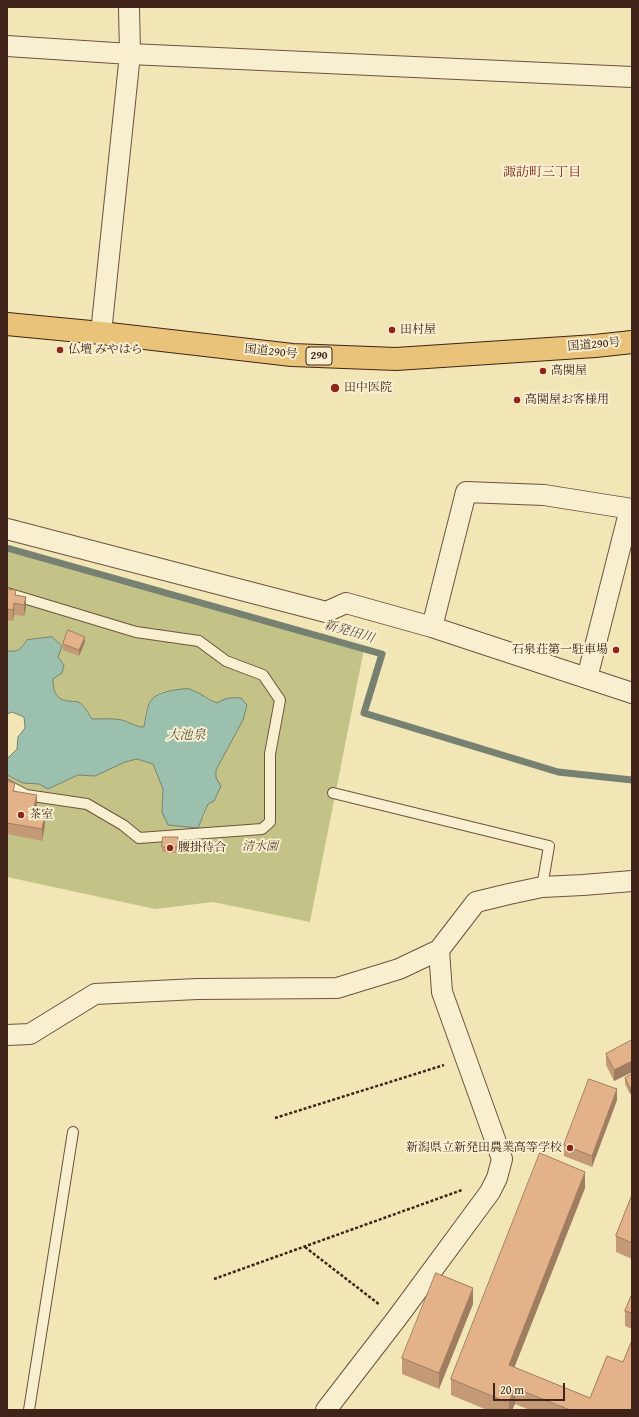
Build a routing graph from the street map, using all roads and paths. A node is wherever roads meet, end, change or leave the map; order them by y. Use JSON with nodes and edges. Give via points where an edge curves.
{"nodes":[{"id":1,"x":129,"y":7,"type":"edge"},
{"id":2,"x":7,"y":46,"type":"edge"},
{"id":3,"x":130,"y":54,"type":"junction"},
{"id":4,"x":632,"y":77,"type":"edge"},
{"id":5,"x":7,"y":324,"type":"edge"},
{"id":6,"x":101,"y":333,"type":"junction"},
{"id":7,"x":632,"y":342,"type":"edge"},
{"id":8,"x":631,"y":509,"type":"edge"},
{"id":9,"x":7,"y":530,"type":"edge"},
{"id":10,"x":7,"y":593,"type":"edge"},
{"id":11,"x":432,"y":627,"type":"junction"},
{"id":12,"x":587,"y":678,"type":"junction"},
{"id":13,"x":632,"y":693,"type":"edge"},
{"id":14,"x":7,"y":785,"type":"edge"},
{"id":15,"x":333,"y":793,"type":"dead end"},
{"id":16,"x":632,"y":880,"type":"edge"},
{"id":17,"x":542,"y":887,"type":"junction"},
{"id":18,"x":439,"y":950,"type":"junction"},
{"id":19,"x":7,"y":1035,"type":"edge"},
{"id":20,"x":466,"y":1058,"type":"junction"},
{"id":21,"x":275,"y":1118,"type":"dead end"},
{"id":22,"x":73,"y":1132,"type":"dead end"},
{"id":23,"x":497,"y":1178,"type":"junction"},
{"id":24,"x":305,"y":1247,"type":"junction"},
{"id":25,"x":214,"y":1279,"type":"dead end"},
{"id":26,"x":397,"y":1318,"type":"junction"},
{"id":27,"x":28,"y":1410,"type":"edge"},
{"id":28,"x":326,"y":1410,"type":"edge"}],
"edges":[{"from":1,"to":3,"type":"street"},
{"from":2,"to":3,"type":"street"},
{"from":3,"to":4,"type":"street"},
{"from":3,"to":6,"type":"street"},
{"from":5,"to":6,"type":"highway","name":"国道290号","number":"290"},
{"from":6,"to":7,"type":"highway","name":"国道290号","number":"290","via":[[292,355],[396,359]]},
{"from":8,"to":11,"type":"street","via":[[544,495],[466,492]]},
{"from":8,"to":12,"type":"street"},
{"from":9,"to":11,"type":"street","via":[[326,612],[346,603]]},
{"from":10,"to":14,"type":"lane","via":[[136,632],[199,641],[226,661],[263,675],[280,700],[270,754],[270,822],[262,830],[140,838],[87,804],[26,795]]},
{"from":11,"to":12,"type":"street"},
{"from":12,"to":13,"type":"street"},
{"from":15,"to":17,"type":"lane","via":[[549,846]]},
{"from":16,"to":17,"type":"street"},
{"from":17,"to":18,"type":"street","via":[[476,902]]},
{"from":18,"to":19,"type":"street","via":[[399,969],[337,988],[197,989],[95,994],[30,1034]]},
{"from":18,"to":20,"type":"street","via":[[442,992]]},
{"from":20,"to":21,"type":"path"},
{"from":20,"to":23,"type":"street","via":[[502,1159]]},
{"from":22,"to":27,"type":"lane"},
{"from":23,"to":24,"type":"path"},
{"from":23,"to":26,"type":"street","via":[[490,1192]]},
{"from":24,"to":25,"type":"path"},
{"from":24,"to":26,"type":"path"},
{"from":26,"to":28,"type":"street"}]}
